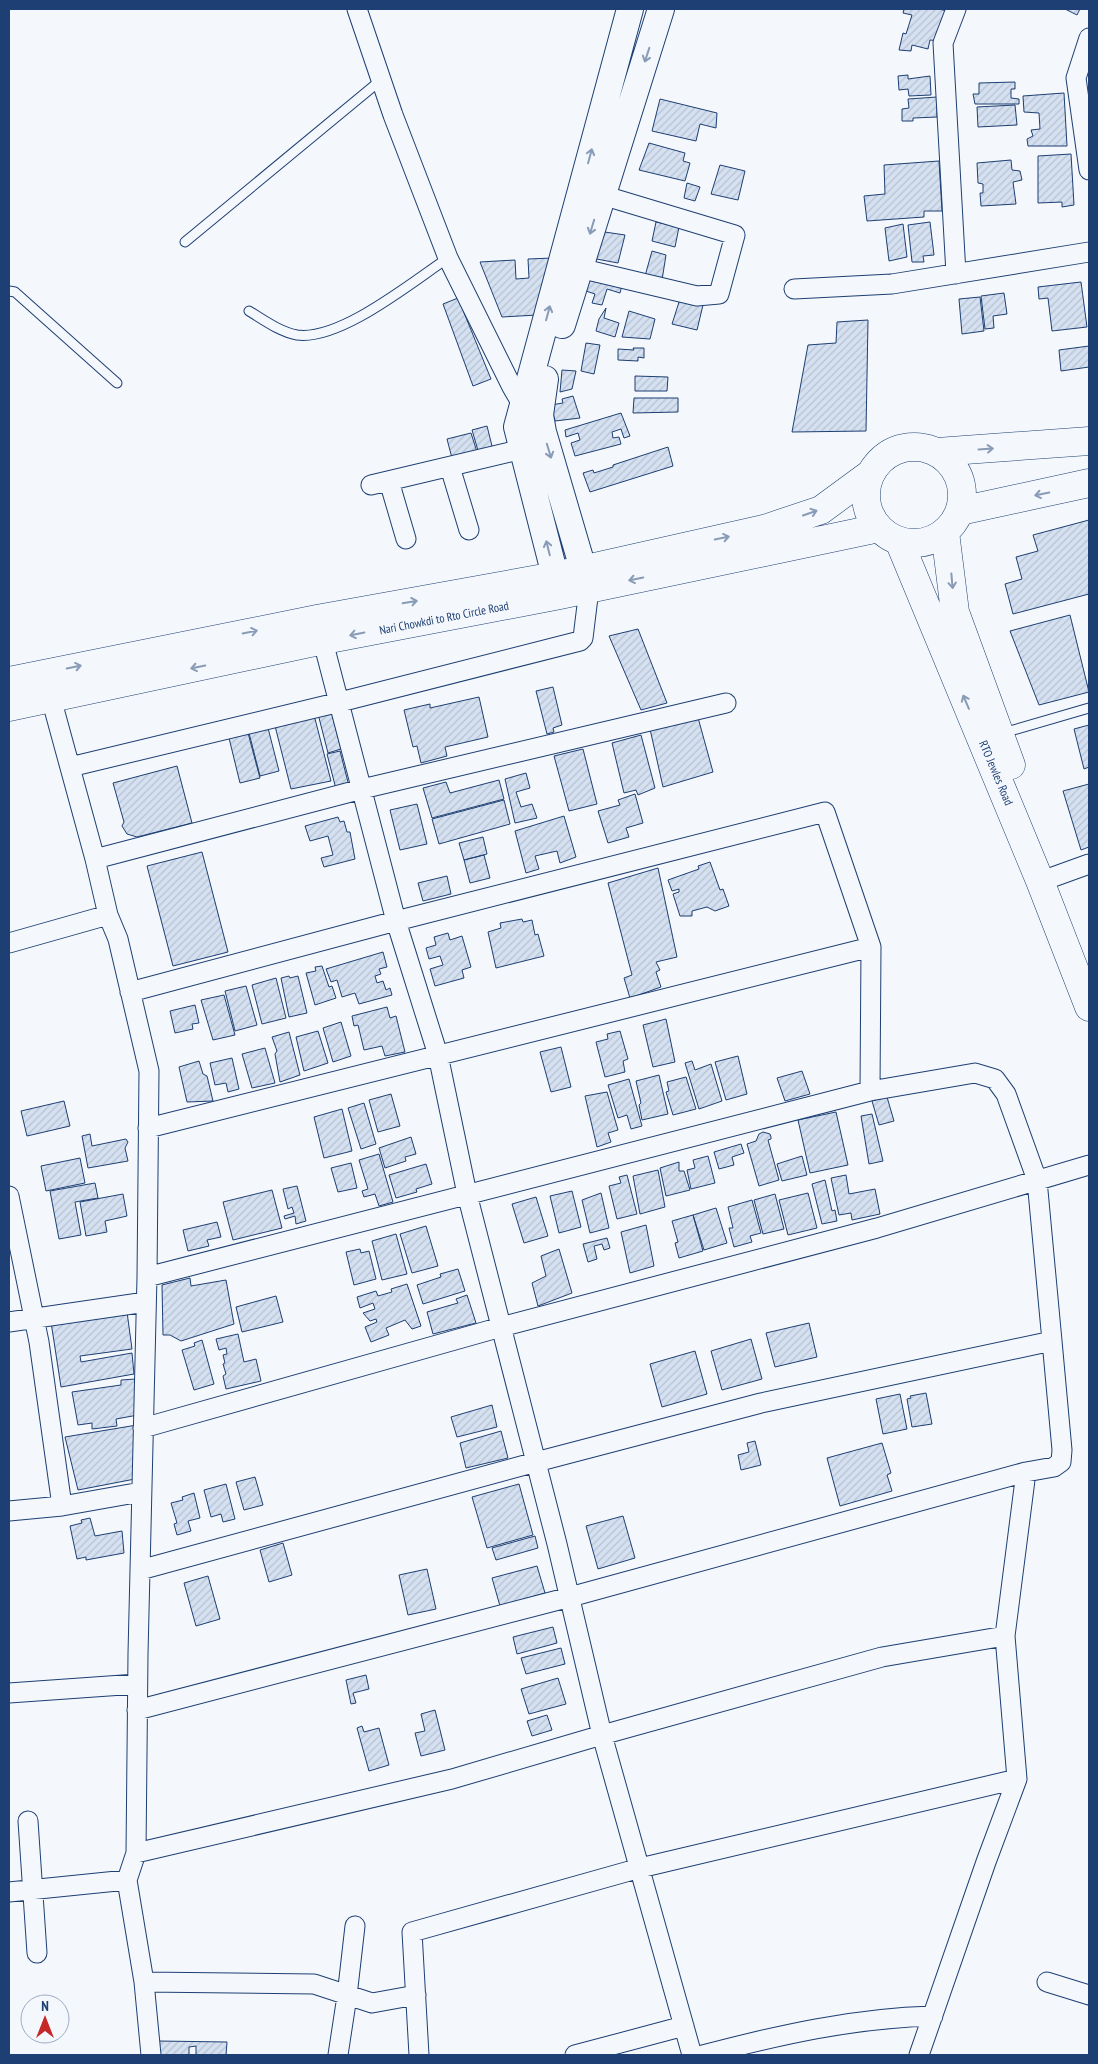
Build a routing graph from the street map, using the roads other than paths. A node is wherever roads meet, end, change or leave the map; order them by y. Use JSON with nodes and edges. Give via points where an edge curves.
{"nodes":[{"id":1,"x":358,"y":9,"type":"edge"},
{"id":2,"x":630,"y":9,"type":"edge"},
{"id":3,"x":956,"y":9,"type":"edge"},
{"id":4,"x":652,"y":11,"type":"edge"},
{"id":5,"x":1089,"y":38,"type":"edge"},
{"id":6,"x":381,"y":80,"type":"junction"},
{"id":7,"x":1089,"y":170,"type":"edge"},
{"id":8,"x":602,"y":195,"type":"junction"},
{"id":9,"x":185,"y":242,"type":"dead end"},
{"id":10,"x":1089,"y":252,"type":"edge"},
{"id":11,"x":448,"y":258,"type":"junction"},
{"id":12,"x":570,"y":265,"type":"junction"},
{"id":13,"x":956,"y":274,"type":"junction"},
{"id":14,"x":794,"y":289,"type":"dead end"},
{"id":15,"x":9,"y":291,"type":"edge"},
{"id":16,"x":250,"y":311,"type":"dead end"},
{"id":17,"x":117,"y":383,"type":"dead end"},
{"id":18,"x":531,"y":410,"type":"junction"},
{"id":19,"x":1089,"y":441,"type":"edge"},
{"id":20,"x":523,"y":449,"type":"junction"},
{"id":21,"x":937,"y":452,"type":"junction"},
{"id":22,"x":450,"y":467,"type":"junction"},
{"id":23,"x":870,"y":474,"type":"junction"},
{"id":24,"x":1089,"y":483,"type":"edge"},
{"id":25,"x":953,"y":522,"type":"junction"},
{"id":26,"x":469,"y":530,"type":"dead end"},
{"id":27,"x":889,"y":534,"type":"junction"},
{"id":28,"x":406,"y":539,"type":"dead end"},
{"id":29,"x":766,"y":540,"type":"junction"},
{"id":30,"x":587,"y":579,"type":"junction"},
{"id":31,"x":557,"y":586,"type":"junction"},
{"id":32,"x":585,"y":618,"type":"junction"},
{"id":33,"x":320,"y":630,"type":"junction"},
{"id":34,"x":9,"y":681,"type":"edge"},
{"id":35,"x":48,"y":685,"type":"junction"},
{"id":36,"x":340,"y":702,"type":"junction"},
{"id":37,"x":726,"y":703,"type":"dead end"},
{"id":38,"x":9,"y":707,"type":"edge"},
{"id":39,"x":1089,"y":708,"type":"edge"},
{"id":40,"x":991,"y":738,"type":"junction"},
{"id":41,"x":70,"y":767,"type":"junction"},
{"id":42,"x":362,"y":790,"type":"junction"},
{"id":43,"x":95,"y":859,"type":"junction"},
{"id":44,"x":1089,"y":864,"type":"edge"},
{"id":45,"x":1053,"y":877,"type":"junction"},
{"id":46,"x":108,"y":915,"type":"junction"},
{"id":47,"x":396,"y":921,"type":"junction"},
{"id":48,"x":9,"y":943,"type":"edge"},
{"id":49,"x":871,"y":947,"type":"junction"},
{"id":50,"x":1089,"y":972,"type":"edge"},
{"id":51,"x":130,"y":992,"type":"junction"},
{"id":52,"x":1089,"y":1007,"type":"edge"},
{"id":53,"x":438,"y":1055,"type":"junction"},
{"id":54,"x":870,"y":1091,"type":"junction"},
{"id":55,"x":148,"y":1128,"type":"junction"},
{"id":56,"x":1089,"y":1164,"type":"edge"},
{"id":57,"x":1037,"y":1180,"type":"junction"},
{"id":58,"x":466,"y":1194,"type":"junction"},
{"id":59,"x":9,"y":1196,"type":"edge"},
{"id":60,"x":147,"y":1277,"type":"junction"},
{"id":61,"x":146,"y":1302,"type":"junction"},
{"id":62,"x":35,"y":1320,"type":"junction"},
{"id":63,"x":9,"y":1322,"type":"edge"},
{"id":64,"x":501,"y":1327,"type":"junction"},
{"id":65,"x":1052,"y":1340,"type":"junction"},
{"id":66,"x":143,"y":1428,"type":"junction"},
{"id":67,"x":536,"y":1462,"type":"junction"},
{"id":68,"x":1026,"y":1472,"type":"junction"},
{"id":69,"x":141,"y":1492,"type":"junction"},
{"id":70,"x":62,"y":1506,"type":"junction"},
{"id":71,"x":9,"y":1510,"type":"edge"},
{"id":72,"x":140,"y":1570,"type":"junction"},
{"id":73,"x":570,"y":1597,"type":"junction"},
{"id":74,"x":1005,"y":1636,"type":"junction"},
{"id":75,"x":137,"y":1684,"type":"junction"},
{"id":76,"x":9,"y":1693,"type":"edge"},
{"id":77,"x":137,"y":1710,"type":"junction"},
{"id":78,"x":602,"y":1735,"type":"junction"},
{"id":79,"x":1017,"y":1779,"type":"junction"},
{"id":80,"x":28,"y":1821,"type":"dead end"},
{"id":81,"x":136,"y":1853,"type":"junction"},
{"id":82,"x":640,"y":1868,"type":"junction"},
{"id":83,"x":127,"y":1880,"type":"junction"},
{"id":84,"x":32,"y":1890,"type":"junction"},
{"id":85,"x":9,"y":1892,"type":"edge"},
{"id":86,"x":355,"y":1926,"type":"dead end"},
{"id":87,"x":38,"y":1953,"type":"dead end"},
{"id":88,"x":144,"y":1982,"type":"junction"},
{"id":89,"x":1047,"y":1982,"type":"dead end"},
{"id":90,"x":416,"y":1995,"type":"junction"},
{"id":91,"x":348,"y":1996,"type":"junction"},
{"id":92,"x":1089,"y":1996,"type":"edge"},
{"id":93,"x":933,"y":2016,"type":"junction"},
{"id":94,"x":684,"y":2026,"type":"junction"},
{"id":95,"x":150,"y":2055,"type":"edge"},
{"id":96,"x":338,"y":2055,"type":"edge"},
{"id":97,"x":420,"y":2055,"type":"edge"},
{"id":98,"x":575,"y":2055,"type":"edge"},
{"id":99,"x":692,"y":2055,"type":"edge"},
{"id":100,"x":703,"y":2055,"type":"edge"},
{"id":101,"x":920,"y":2055,"type":"edge"}],
"edges":[{"from":1,"to":6,"type":"street"},
{"from":12,"to":2,"type":"street","one_way":true},
{"from":3,"to":13,"type":"street","via":[[943,43]]},
{"from":4,"to":8,"type":"street","one_way":true},
{"from":5,"to":7,"type":"street","via":[[1076,78]]},
{"from":6,"to":9,"type":"lane"},
{"from":6,"to":11,"type":"street"},
{"from":8,"to":12,"type":"street","one_way":true},
{"from":8,"to":12,"type":"street","via":[[735,235],[719,294],[697,296]]},
{"from":10,"to":13,"type":"street"},
{"from":11,"to":16,"type":"lane","via":[[351,323],[319,335],[297,335],[279,329]]},
{"from":11,"to":18,"type":"street"},
{"from":12,"to":18,"type":"street","via":[[543,387]]},
{"from":13,"to":14,"type":"street","via":[[892,284]]},
{"from":15,"to":17,"type":"lane","via":[[15,292]]},
{"from":18,"to":20,"type":"street","via":[[517,427]]},
{"from":18,"to":30,"type":"street","one_way":true,"via":[[543,432]]},
{"from":21,"to":19,"type":"main road","one_way":true},
{"from":20,"to":22,"type":"street"},
{"from":31,"to":20,"type":"street","one_way":true},
{"from":21,"to":23,"type":"main road","via":[[923,447],[906,447],[879,461]]},
{"from":21,"to":25,"type":"main road","via":[[950,461],[959,474],[963,490],[962,505]]},
{"from":22,"to":26,"type":"street"},
{"from":22,"to":28,"type":"street","via":[[380,483]]},
{"from":23,"to":27,"type":"main road","via":[[867,506],[873,521]]},
{"from":29,"to":23,"type":"main road","one_way":true,"via":[[821,510]]},
{"from":24,"to":25,"type":"main road","one_way":true},
{"from":25,"to":27,"type":"main road","via":[[931,540],[915,543]]},
{"from":25,"to":40,"type":"main road","name":"RTO Jewles Road","one_way":true,"via":[[955,612]]},
{"from":27,"to":29,"type":"main road","name":"Nari Chowkdi to Rto Circle Road"},
{"from":40,"to":27,"type":"main road","name":"RTO Jewles Road","one_way":true},
{"from":29,"to":30,"type":"main road","name":"Nari Chowkdi to Rto Circle Road"},
{"from":30,"to":31,"type":"main road","name":"Nari Chowkdi to Rto Circle Road"},
{"from":30,"to":32,"type":"street"},
{"from":31,"to":32,"type":"street"},
{"from":31,"to":33,"type":"main road","name":"Nari Chowkdi to Rto Circle Road"},
{"from":32,"to":36,"type":"street","via":[[580,641]]},
{"from":33,"to":35,"type":"main road","name":"Nari Chowkdi to Rto Circle Road"},
{"from":33,"to":36,"type":"street"},
{"from":34,"to":35,"type":"main road"},
{"from":35,"to":38,"type":"main road","name":"Nari Chowkdi to Rto Circle Road"},
{"from":35,"to":41,"type":"street"},
{"from":36,"to":41,"type":"street"},
{"from":36,"to":42,"type":"street"},
{"from":37,"to":42,"type":"street"},
{"from":39,"to":40,"type":"lane"},
{"from":40,"to":45,"type":"main road","name":"RTO Jewles Road"},
{"from":40,"to":52,"type":"main road","name":"RTO Jewles Road","via":[[1040,881]]},
{"from":41,"to":43,"type":"street"},
{"from":42,"to":43,"type":"street"},
{"from":42,"to":47,"type":"street"},
{"from":43,"to":46,"type":"street"},
{"from":44,"to":45,"type":"street"},
{"from":45,"to":50,"type":"main road","name":"RTO Jewles Road"},
{"from":46,"to":48,"type":"street"},
{"from":46,"to":51,"type":"street","via":[[118,939]]},
{"from":47,"to":49,"type":"street","via":[[825,812]]},
{"from":47,"to":51,"type":"street"},
{"from":47,"to":53,"type":"street"},
{"from":49,"to":53,"type":"street"},
{"from":49,"to":54,"type":"street"},
{"from":51,"to":55,"type":"street","via":[[149,1070]]},
{"from":53,"to":55,"type":"street"},
{"from":53,"to":58,"type":"street"},
{"from":54,"to":57,"type":"street","via":[[975,1073],[995,1079],[1006,1094]]},
{"from":54,"to":58,"type":"street"},
{"from":55,"to":60,"type":"street"},
{"from":56,"to":57,"type":"street"},
{"from":57,"to":64,"type":"street","via":[[877,1228]]},
{"from":57,"to":65,"type":"street"},
{"from":58,"to":60,"type":"street"},
{"from":58,"to":64,"type":"street"},
{"from":59,"to":62,"type":"street"},
{"from":60,"to":61,"type":"street"},
{"from":61,"to":62,"type":"street"},
{"from":61,"to":66,"type":"street"},
{"from":62,"to":63,"type":"street"},
{"from":62,"to":70,"type":"street"},
{"from":64,"to":66,"type":"street"},
{"from":64,"to":67,"type":"street"},
{"from":65,"to":67,"type":"street","via":[[762,1403]]},
{"from":65,"to":68,"type":"street","via":[[1061,1462],[1054,1467]]},
{"from":66,"to":69,"type":"street"},
{"from":67,"to":72,"type":"street"},
{"from":67,"to":73,"type":"street"},
{"from":68,"to":73,"type":"street"},
{"from":68,"to":74,"type":"street"},
{"from":69,"to":70,"type":"street"},
{"from":69,"to":72,"type":"street"},
{"from":70,"to":71,"type":"street"},
{"from":72,"to":75,"type":"street"},
{"from":73,"to":77,"type":"street"},
{"from":73,"to":78,"type":"street"},
{"from":74,"to":78,"type":"street","via":[[882,1657]]},
{"from":74,"to":79,"type":"street"},
{"from":75,"to":76,"type":"street"},
{"from":75,"to":77,"type":"street"},
{"from":77,"to":81,"type":"street"},
{"from":78,"to":81,"type":"street","via":[[452,1779]]},
{"from":78,"to":82,"type":"street"},
{"from":79,"to":82,"type":"street"},
{"from":79,"to":93,"type":"street"},
{"from":80,"to":84,"type":"street"},
{"from":81,"to":83,"type":"street"},
{"from":82,"to":90,"type":"street","via":[[412,1932]]},
{"from":82,"to":94,"type":"street"},
{"from":83,"to":84,"type":"street"},
{"from":83,"to":88,"type":"street"},
{"from":84,"to":85,"type":"street"},
{"from":84,"to":87,"type":"street"},
{"from":86,"to":91,"type":"street"},
{"from":88,"to":91,"type":"street","via":[[314,1984]]},
{"from":88,"to":95,"type":"street"},
{"from":89,"to":92,"type":"street"},
{"from":90,"to":91,"type":"street","via":[[372,2003]]},
{"from":90,"to":97,"type":"street"},
{"from":91,"to":96,"type":"street"},
{"from":93,"to":100,"type":"street","via":[[848,2022]]},
{"from":93,"to":101,"type":"street"},
{"from":94,"to":98,"type":"street"},
{"from":94,"to":99,"type":"street"}]}
